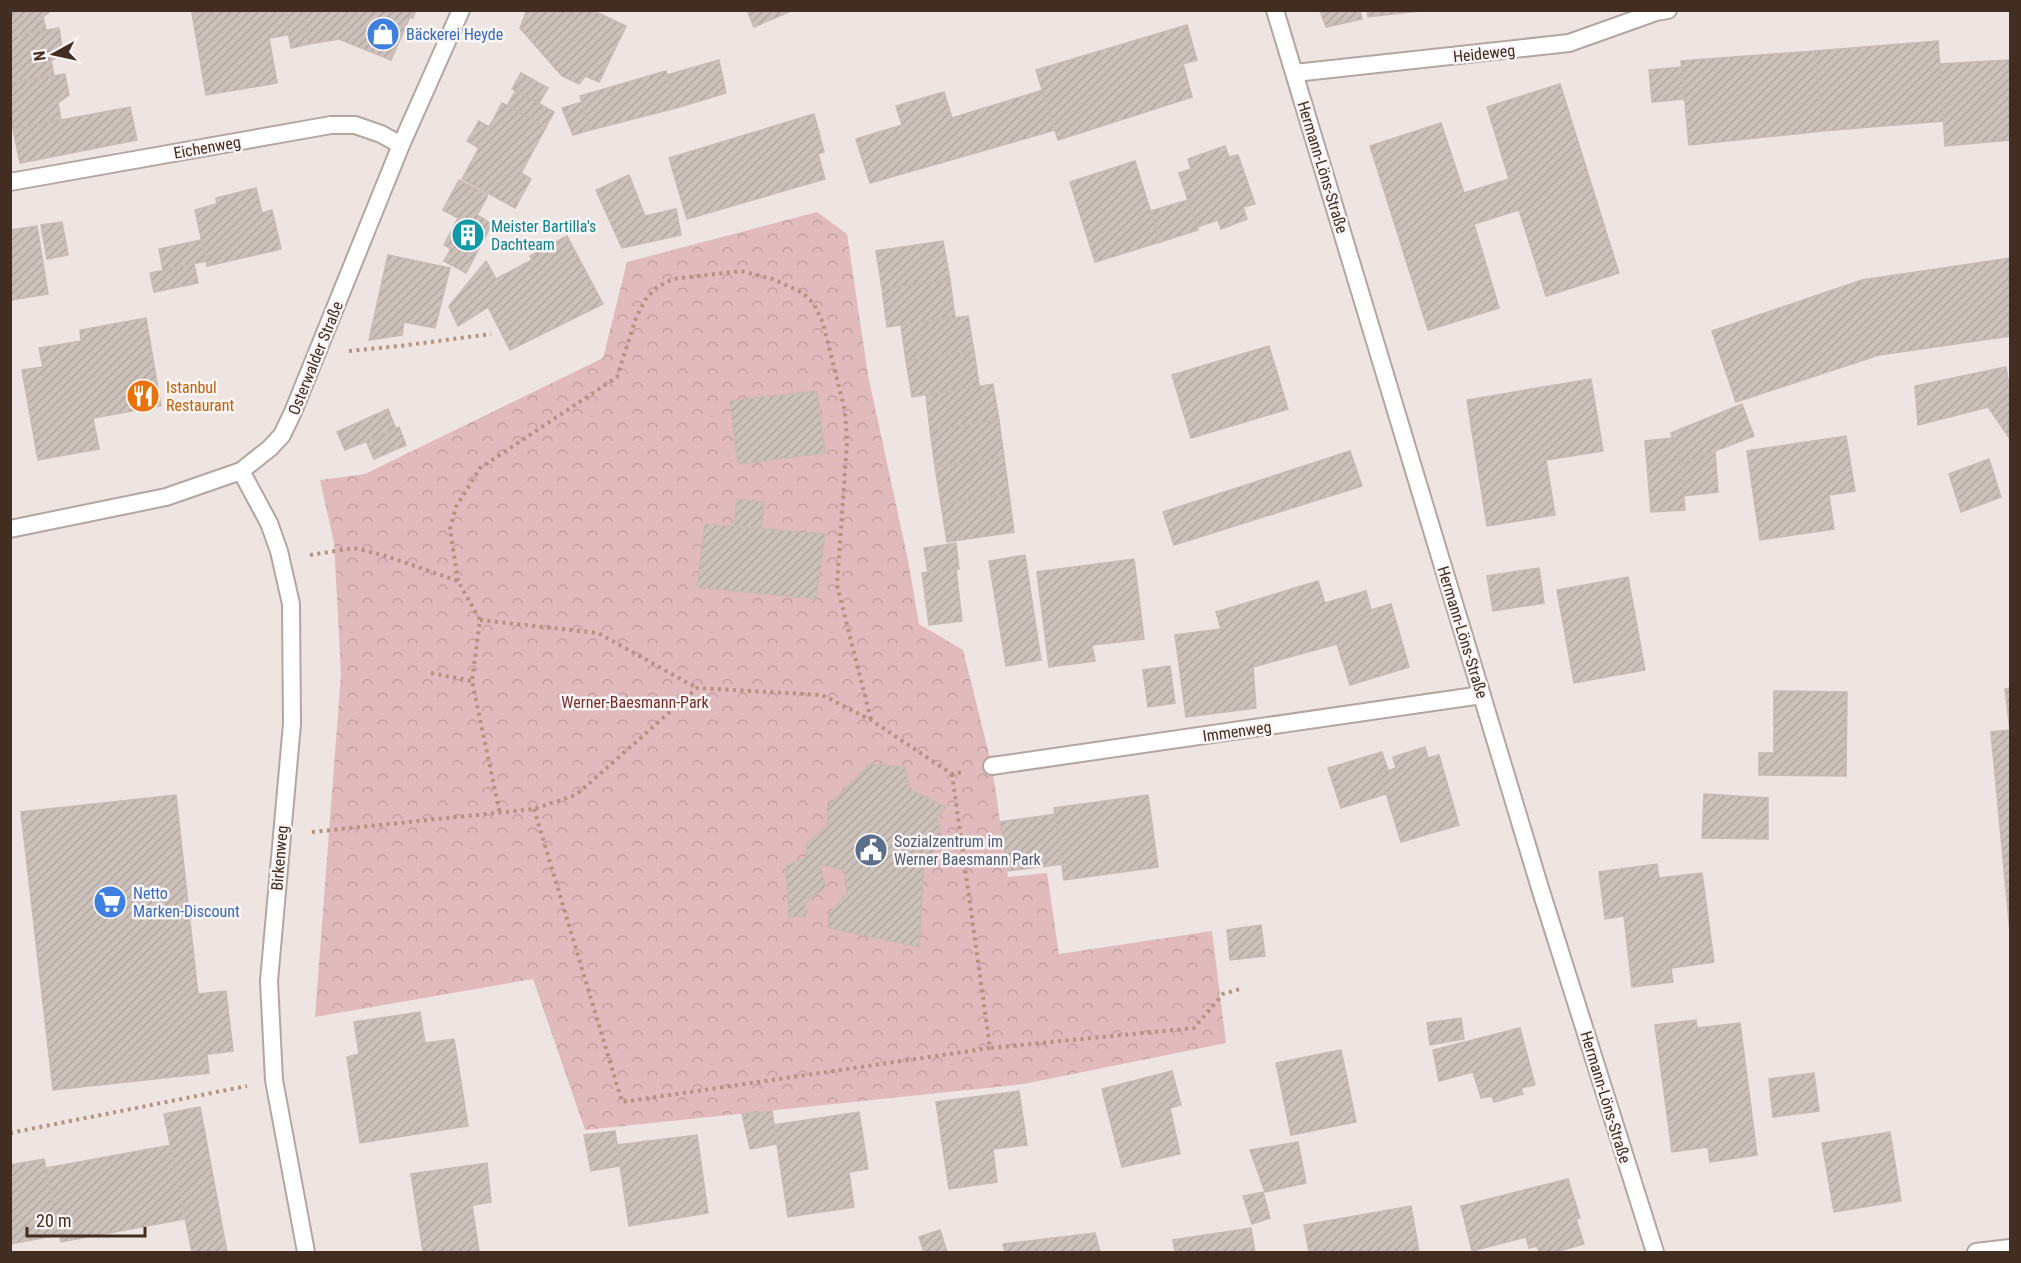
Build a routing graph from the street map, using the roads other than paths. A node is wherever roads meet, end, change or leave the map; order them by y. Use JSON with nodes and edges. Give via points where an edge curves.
{"nodes":[{"id":1,"x":461,"y":10,"type":"edge"},
{"id":2,"x":1275,"y":10,"type":"edge"},
{"id":3,"x":1668,"y":10,"type":"edge"},
{"id":4,"x":1294,"y":73,"type":"junction"},
{"id":5,"x":401,"y":145,"type":"junction"},
{"id":6,"x":10,"y":182,"type":"edge"},
{"id":7,"x":241,"y":471,"type":"junction"},
{"id":8,"x":10,"y":529,"type":"edge"},
{"id":9,"x":1482,"y":695,"type":"junction"},
{"id":10,"x":992,"y":766,"type":"road end"},
{"id":11,"x":2010,"y":1248,"type":"edge"},
{"id":12,"x":306,"y":1252,"type":"edge"},
{"id":13,"x":1655,"y":1252,"type":"edge"},
{"id":14,"x":1976,"y":1252,"type":"edge"}],
"edges":[{"from":1,"to":5,"type":"street","name":"Osterwalder Straße"},
{"from":2,"to":4,"type":"street","name":"Hermann-Löns-Straße"},
{"from":3,"to":4,"type":"street","name":"Heideweg","via":[[1569,43]]},
{"from":4,"to":9,"type":"street","name":"Hermann-Löns-Straße"},
{"from":5,"to":6,"type":"street","name":"Eichenweg","via":[[355,125],[331,125]]},
{"from":5,"to":7,"type":"street","name":"Osterwalder Straße","via":[[282,435]]},
{"from":7,"to":8,"type":"street","name":"Osterwalder Straße","via":[[166,497]]},
{"from":7,"to":12,"type":"street","name":"Birkenweg","via":[[283,560],[291,604],[292,724],[269,981],[274,1080]]},
{"from":9,"to":10,"type":"street","name":"Immenweg"},
{"from":9,"to":13,"type":"street","name":"Hermann-Löns-Straße"},
{"from":11,"to":14,"type":"street"}]}
